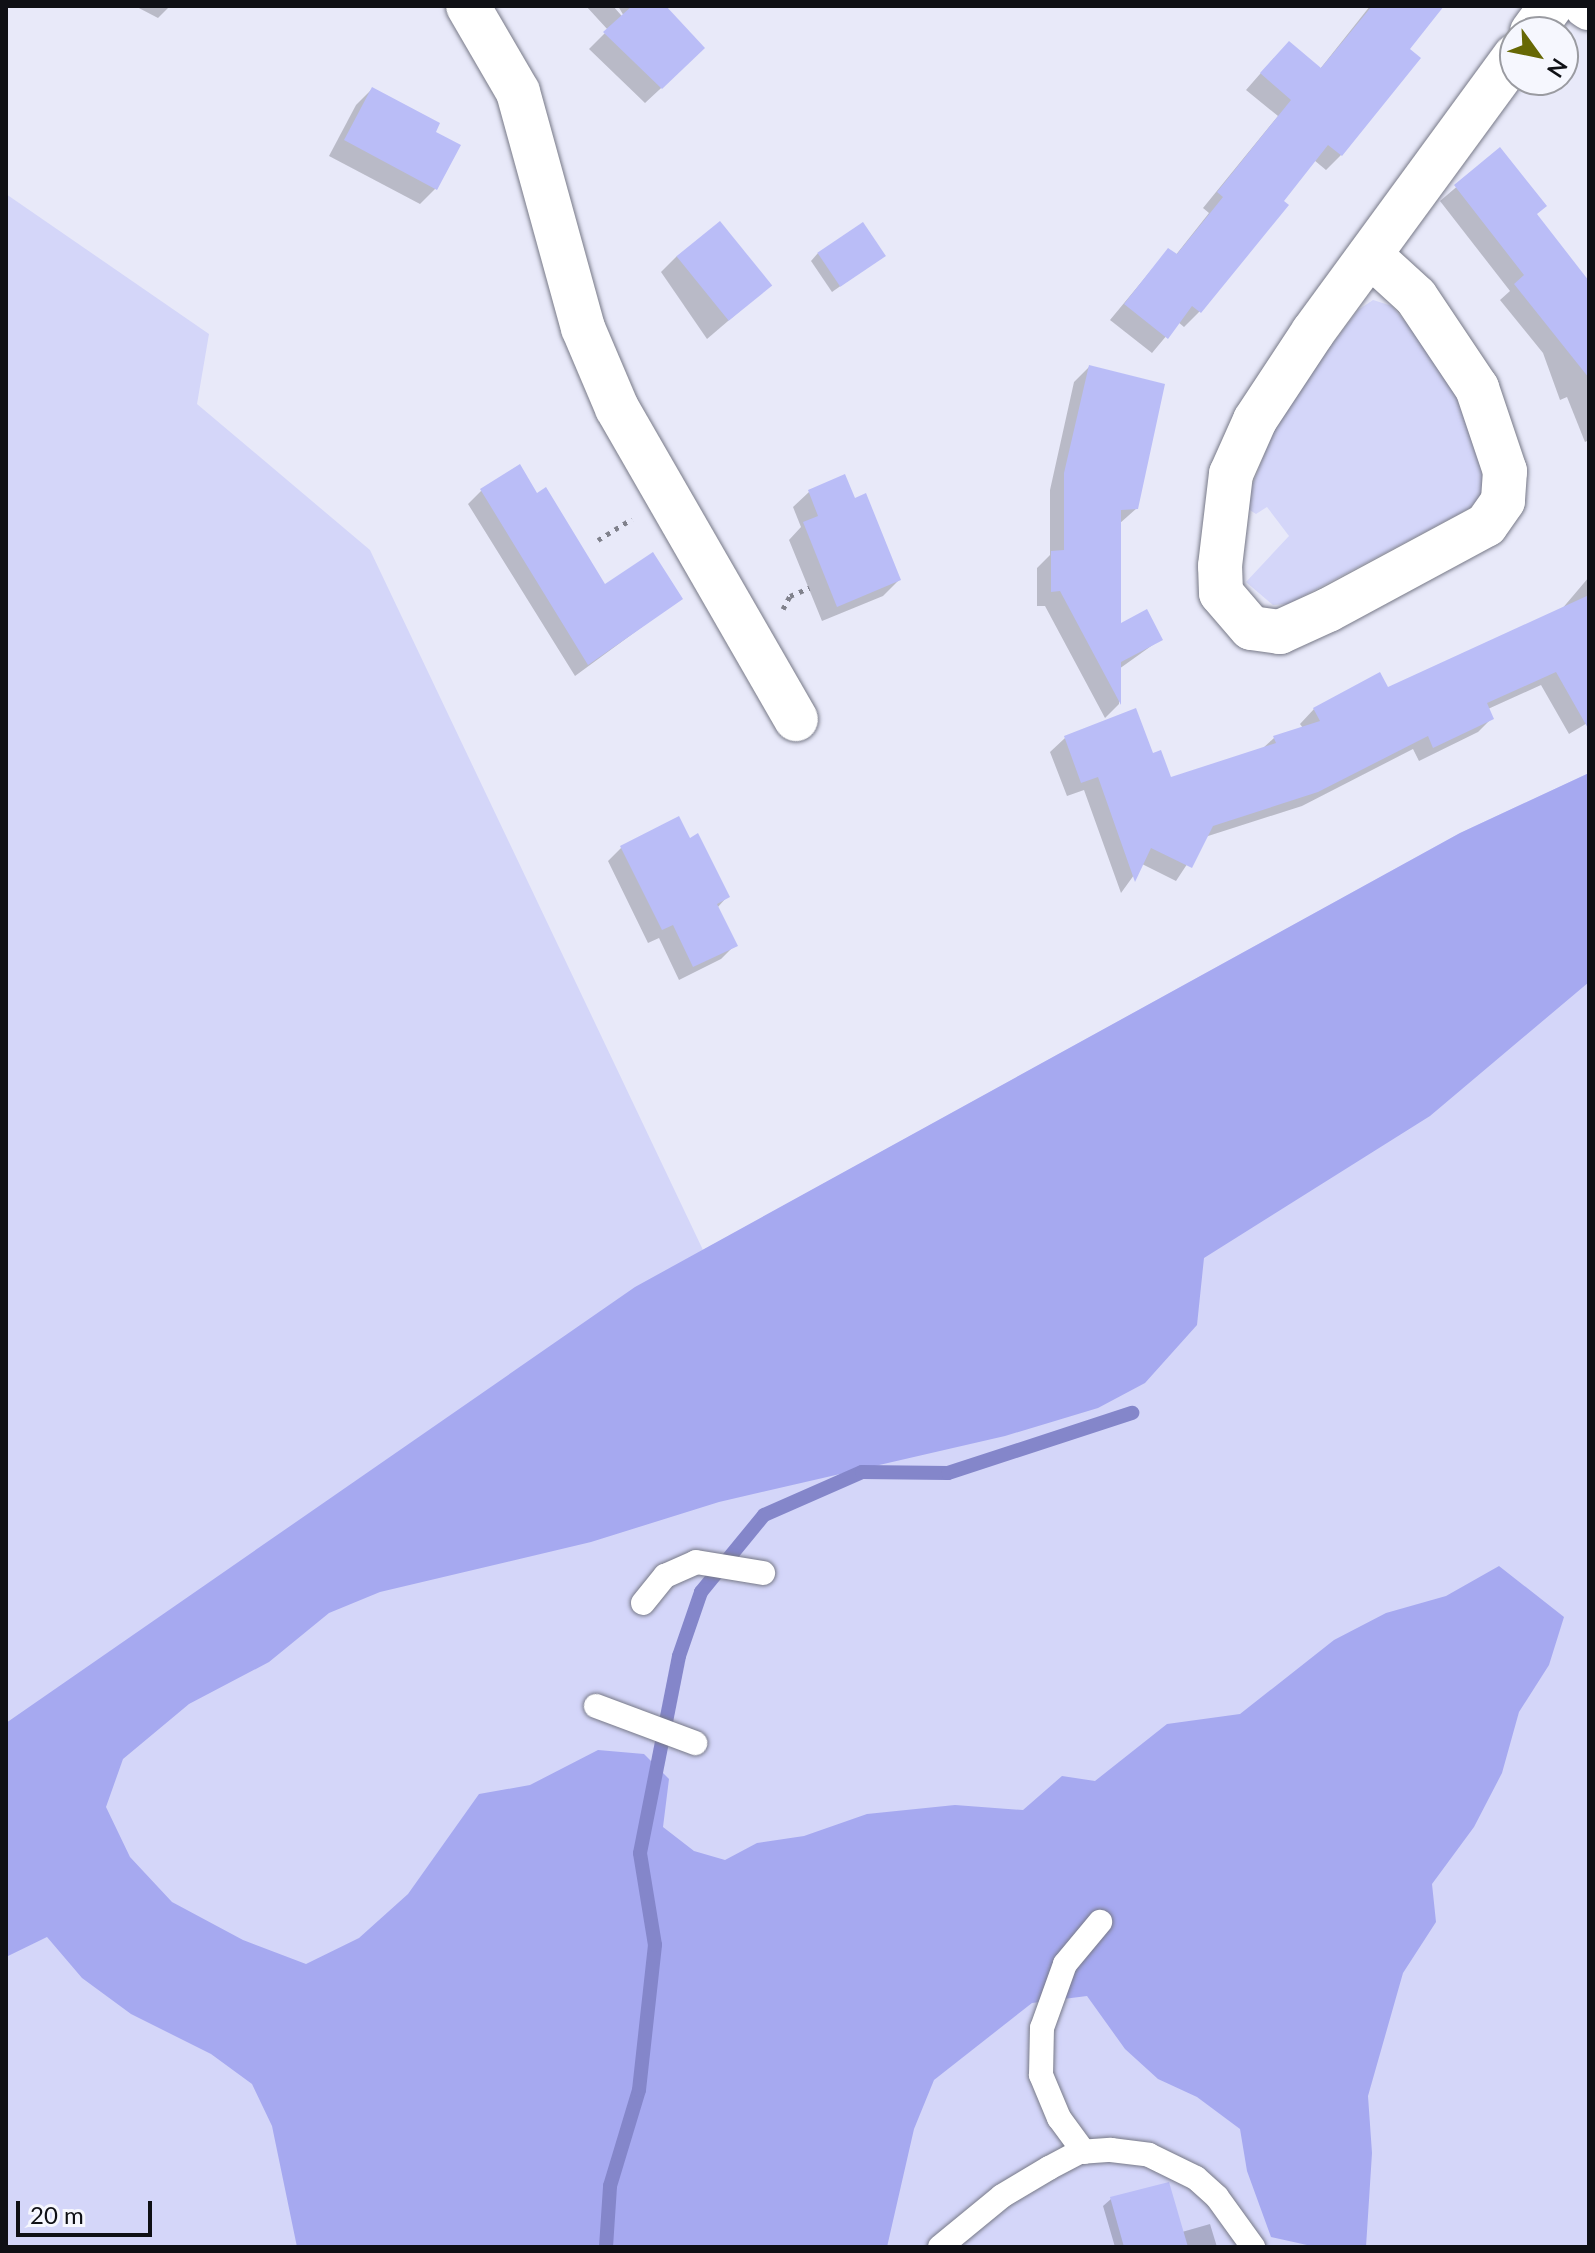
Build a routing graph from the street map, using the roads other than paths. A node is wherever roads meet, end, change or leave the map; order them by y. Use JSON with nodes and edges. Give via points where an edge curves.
{"nodes":[{"id":1,"x":468,"y":6,"type":"edge"},
{"id":2,"x":1499,"y":78,"type":"edge"},
{"id":3,"x":1370,"y":255,"type":"junction"},
{"id":4,"x":796,"y":719,"type":"dead end"},
{"id":5,"x":763,"y":1573,"type":"dead end"},
{"id":6,"x":643,"y":1603,"type":"dead end"},
{"id":7,"x":596,"y":1706,"type":"dead end"},
{"id":8,"x":690,"y":1741,"type":"dead end"},
{"id":9,"x":1100,"y":1922,"type":"dead end"},
{"id":10,"x":1084,"y":2152,"type":"junction"},
{"id":11,"x":940,"y":2247,"type":"edge"},
{"id":12,"x":1253,"y":2247,"type":"edge"}],
"edges":[{"from":1,"to":4,"type":"street","via":[[518,92],[583,328],[617,408]]},
{"from":2,"to":3,"type":"street"},
{"from":3,"to":3,"type":"street","via":[[1416,297],[1477,388],[1505,471],[1503,501],[1486,525],[1328,610],[1280,632],[1251,628],[1221,593],[1231,474],[1288,366]]},
{"from":5,"to":6,"type":"lane","via":[[696,1562],[665,1576]]},
{"from":7,"to":8,"type":"lane"},
{"from":9,"to":10,"type":"lane","via":[[1065,1964],[1042,2028],[1041,2075],[1059,2118]]},
{"from":10,"to":11,"type":"lane","via":[[1002,2196]]},
{"from":10,"to":12,"type":"lane","via":[[1149,2155],[1180,2167],[1217,2197]]}]}
